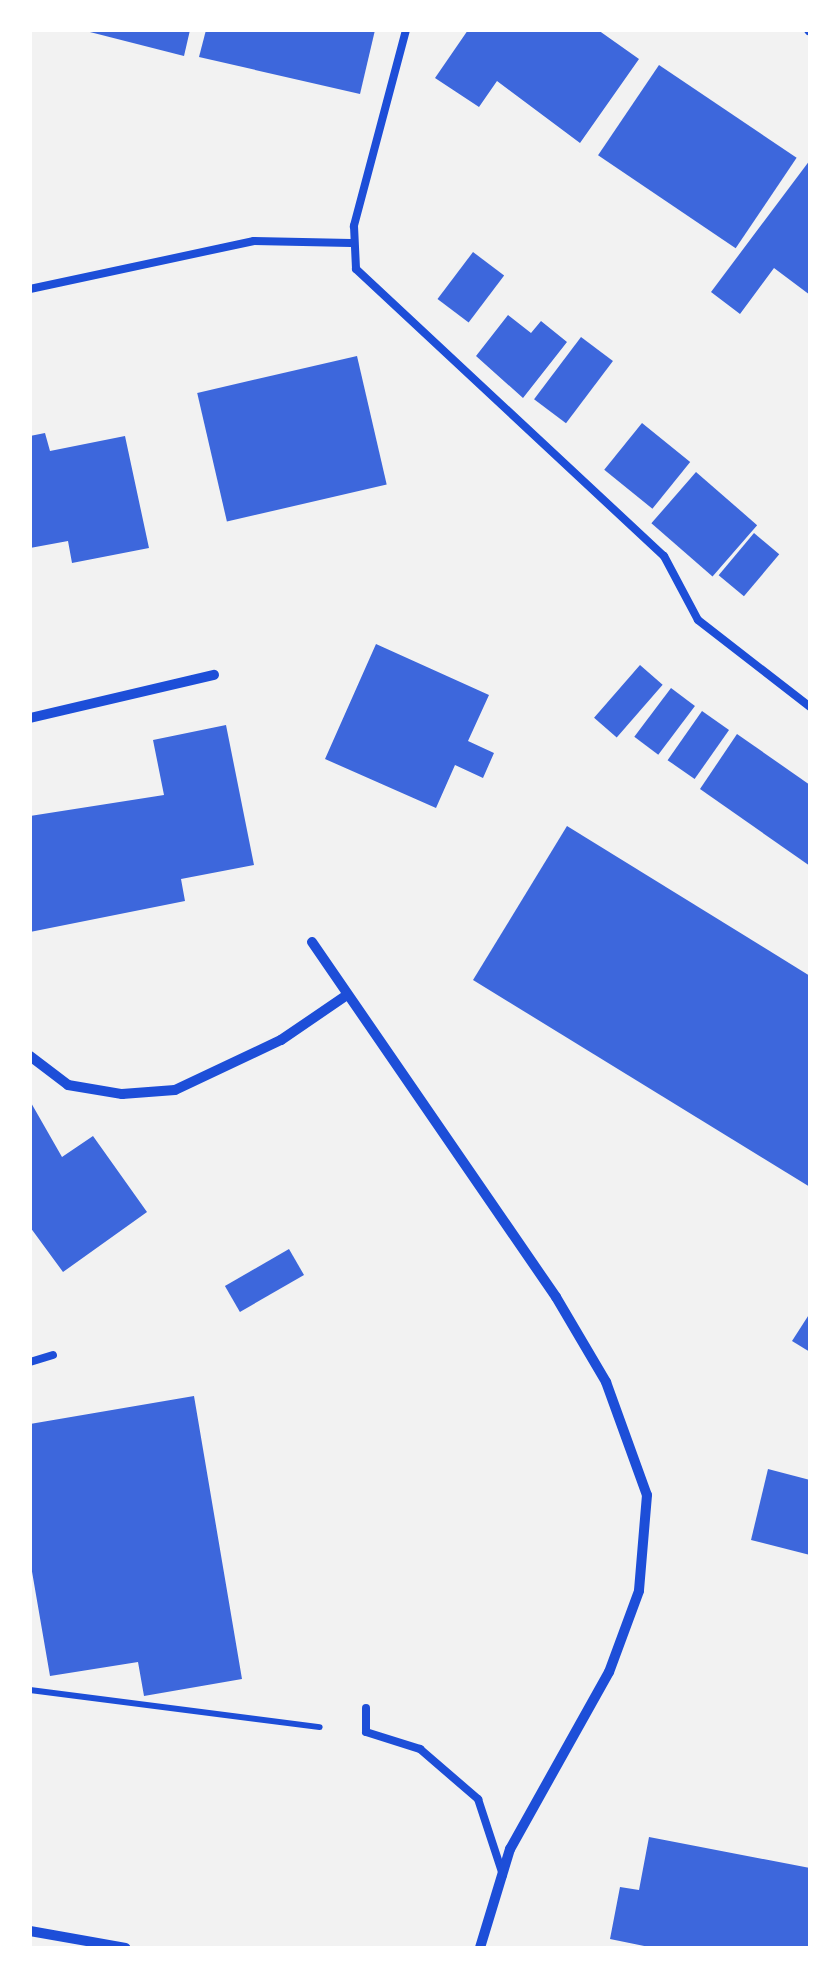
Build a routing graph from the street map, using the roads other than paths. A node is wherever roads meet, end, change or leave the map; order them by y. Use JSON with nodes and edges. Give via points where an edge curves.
{"nodes":[{"id":1,"x":406,"y":30,"type":"edge"},
{"id":2,"x":351,"y":243,"type":"junction"},
{"id":3,"x":30,"y":289,"type":"edge"},
{"id":4,"x":214,"y":675,"type":"dead end"},
{"id":5,"x":810,"y":707,"type":"edge"},
{"id":6,"x":30,"y":718,"type":"edge"},
{"id":7,"x":312,"y":942,"type":"dead end"},
{"id":8,"x":347,"y":995,"type":"junction"},
{"id":9,"x":30,"y":1056,"type":"edge"},
{"id":10,"x":53,"y":1355,"type":"dead end"},
{"id":11,"x":30,"y":1362,"type":"edge"},
{"id":12,"x":366,"y":1708,"type":"dead end"},
{"id":13,"x":503,"y":1875,"type":"junction"},
{"id":14,"x":30,"y":1931,"type":"edge"},
{"id":15,"x":52,"y":1944,"type":"edge"},
{"id":16,"x":126,"y":1948,"type":"edge"},
{"id":17,"x":480,"y":1948,"type":"edge"}],
"edges":[{"from":1,"to":2,"type":"lane"},
{"from":2,"to":3,"type":"lane","via":[[254,241]]},
{"from":2,"to":5,"type":"lane","via":[[352,260],[366,283],[664,556],[698,620]]},
{"from":4,"to":6,"type":"street"},
{"from":7,"to":8,"type":"street"},
{"from":8,"to":9,"type":"street","via":[[281,1040],[175,1090],[122,1094],[68,1086]]},
{"from":8,"to":13,"type":"street","via":[[556,1297],[606,1382],[647,1495],[638,1592],[609,1672],[543,1783]]},
{"from":10,"to":11,"type":"lane"},
{"from":12,"to":13,"type":"lane","via":[[366,1732],[420,1750],[478,1799]]},
{"from":13,"to":17,"type":"street"},
{"from":14,"to":15,"type":"street"},
{"from":15,"to":16,"type":"street"}]}
